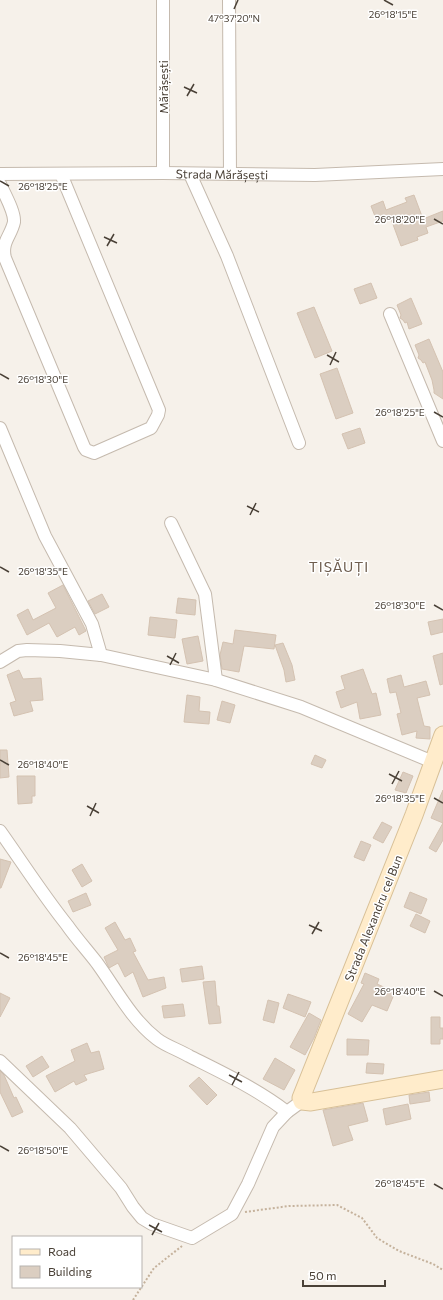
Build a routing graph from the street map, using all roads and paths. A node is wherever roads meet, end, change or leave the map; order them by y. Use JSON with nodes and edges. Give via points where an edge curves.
{"nodes":[{"id":1,"x":163,"y":0,"type":"edge"},
{"id":2,"x":230,"y":0,"type":"edge"},
{"id":3,"x":443,"y":170,"type":"edge"},
{"id":4,"x":163,"y":173,"type":"junction"},
{"id":5,"x":0,"y":174,"type":"edge"},
{"id":6,"x":61,"y":174,"type":"junction"},
{"id":7,"x":190,"y":174,"type":"junction"},
{"id":8,"x":230,"y":174,"type":"junction"},
{"id":9,"x":0,"y":184,"type":"edge"},
{"id":10,"x":390,"y":314,"type":"dead end"},
{"id":11,"x":0,"y":428,"type":"edge"},
{"id":12,"x":443,"y":441,"type":"edge"},
{"id":13,"x":299,"y":443,"type":"dead end"},
{"id":14,"x":171,"y":524,"type":"dead end"},
{"id":15,"x":101,"y":655,"type":"junction"},
{"id":16,"x":0,"y":662,"type":"edge"},
{"id":17,"x":216,"y":680,"type":"junction"},
{"id":18,"x":442,"y":740,"type":"edge"},
{"id":19,"x":433,"y":762,"type":"junction"},
{"id":20,"x":1,"y":835,"type":"edge"},
{"id":21,"x":0,"y":1061,"type":"edge"},
{"id":22,"x":443,"y":1078,"type":"edge"},
{"id":23,"x":302,"y":1101,"type":"junction"},
{"id":24,"x":287,"y":1112,"type":"junction"},
{"id":25,"x":232,"y":1214,"type":"junction"},
{"id":26,"x":192,"y":1238,"type":"junction"},
{"id":27,"x":443,"y":1270,"type":"edge"},
{"id":28,"x":142,"y":1286,"type":"edge"},
{"id":29,"x":141,"y":1288,"type":"edge"},
{"id":30,"x":133,"y":1300,"type":"edge"}],
"edges":[{"from":1,"to":4,"type":"street","name":"Mărășești"},
{"from":2,"to":8,"type":"street"},
{"from":3,"to":8,"type":"street","name":"Strada Mărășești","via":[[315,175]]},
{"from":4,"to":6,"type":"street","name":"Strada Mărășești"},
{"from":4,"to":7,"type":"street","name":"Strada Mărășești"},
{"from":5,"to":6,"type":"street","name":"Strada Mărășești"},
{"from":6,"to":9,"type":"street","via":[[159,410],[151,428],[94,453],[84,447],[5,258],[4,244],[14,221]]},
{"from":7,"to":8,"type":"street","name":"Strada Mărășești"},
{"from":7,"to":13,"type":"street","via":[[227,256]]},
{"from":10,"to":12,"type":"street"},
{"from":11,"to":15,"type":"street","via":[[45,536],[92,624]]},
{"from":14,"to":17,"type":"street","via":[[205,594]]},
{"from":15,"to":16,"type":"street","via":[[27,650],[18,651]]},
{"from":15,"to":17,"type":"street"},
{"from":17,"to":19,"type":"street","via":[[301,707]]},
{"from":18,"to":19,"type":"street","name":"Strada Alexandru cel Bun"},
{"from":19,"to":23,"type":"street","name":"Strada Alexandru cel Bun","via":[[301,1096]]},
{"from":20,"to":24,"type":"street","via":[[139,1022],[158,1040],[266,1096]]},
{"from":21,"to":26,"type":"street","via":[[70,1128],[121,1188],[142,1218]]},
{"from":22,"to":23,"type":"street","via":[[336,1098]]},
{"from":23,"to":24,"type":"street"},
{"from":24,"to":25,"type":"street","via":[[273,1127]]},
{"from":25,"to":26,"type":"street"},
{"from":25,"to":27,"type":"path","via":[[289,1206],[337,1205],[362,1218],[377,1238],[399,1251]]},
{"from":26,"to":28,"type":"path","via":[[154,1268]]},
{"from":29,"to":30,"type":"path"}]}
